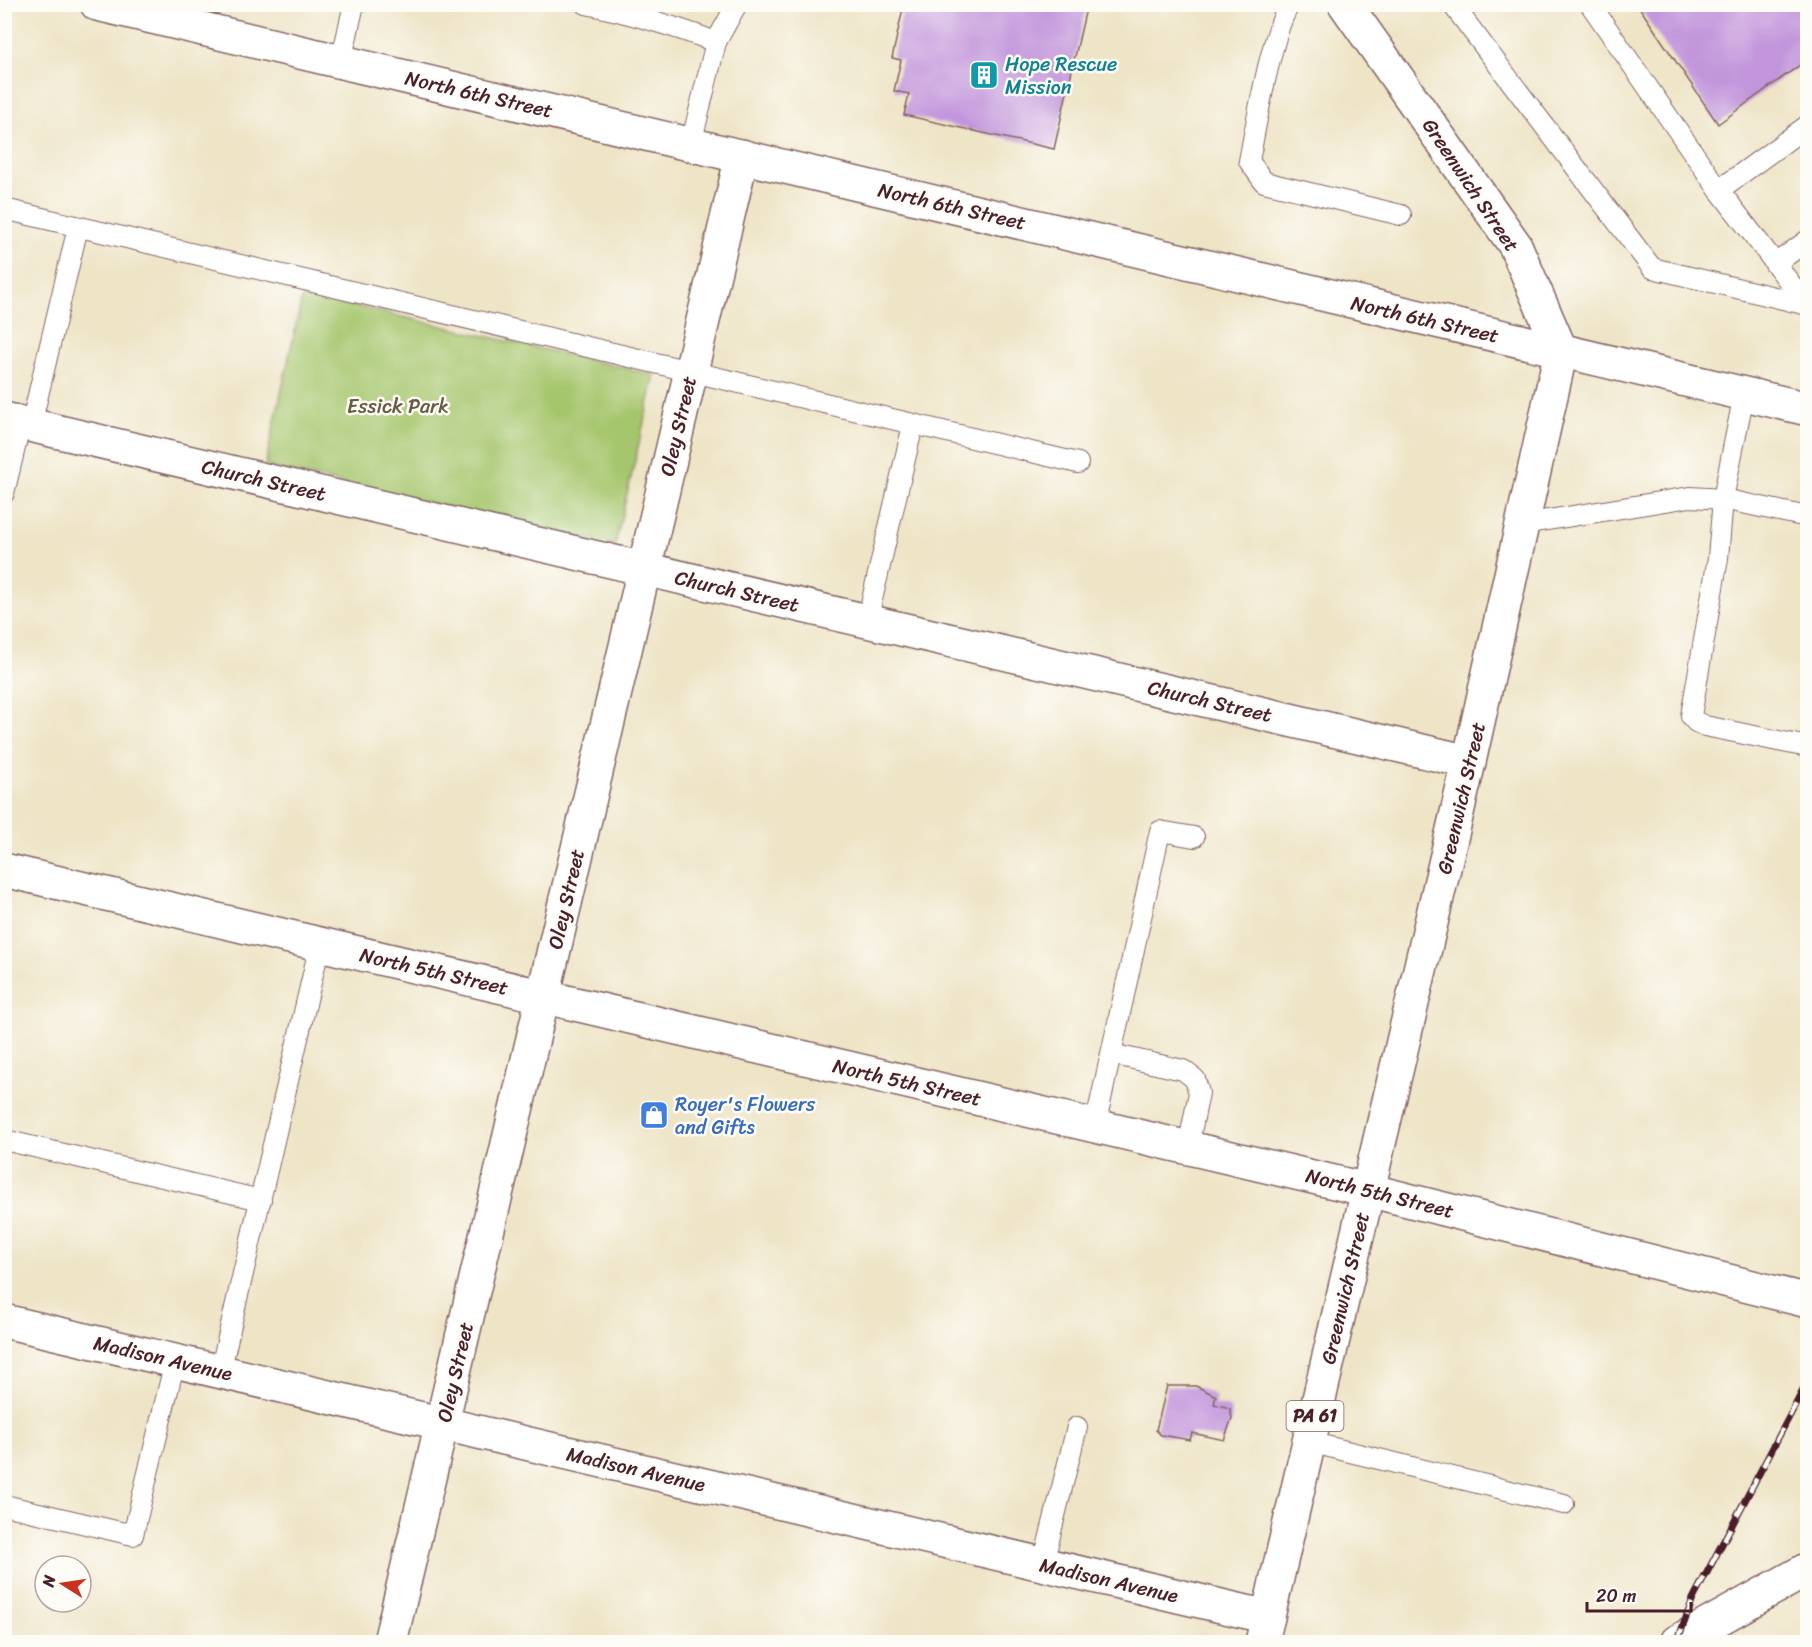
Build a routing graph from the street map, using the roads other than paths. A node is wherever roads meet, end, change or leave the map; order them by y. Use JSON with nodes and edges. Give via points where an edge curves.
{"nodes":[{"id":1,"x":97,"y":4,"type":"edge"},
{"id":2,"x":354,"y":4,"type":"edge"},
{"id":3,"x":586,"y":4,"type":"edge"},
{"id":4,"x":737,"y":4,"type":"edge"},
{"id":5,"x":1291,"y":4,"type":"edge"},
{"id":6,"x":1345,"y":4,"type":"edge"},
{"id":7,"x":1452,"y":4,"type":"edge"},
{"id":8,"x":1590,"y":4,"type":"edge"},
{"id":9,"x":626,"y":8,"type":"edge"},
{"id":10,"x":716,"y":42,"type":"junction"},
{"id":11,"x":340,"y":62,"type":"junction"},
{"id":12,"x":1808,"y":125,"type":"edge"},
{"id":13,"x":691,"y":144,"type":"junction"},
{"id":14,"x":742,"y":156,"type":"junction"},
{"id":15,"x":1719,"y":190,"type":"junction"},
{"id":16,"x":4,"y":209,"type":"edge"},
{"id":17,"x":1401,"y":215,"type":"dead end"},
{"id":18,"x":78,"y":226,"type":"junction"},
{"id":19,"x":1808,"y":240,"type":"edge"},
{"id":20,"x":1775,"y":264,"type":"junction"},
{"id":21,"x":1807,"y":305,"type":"edge"},
{"id":22,"x":1561,"y":351,"type":"junction"},
{"id":23,"x":691,"y":372,"type":"junction"},
{"id":24,"x":1744,"y":394,"type":"junction"},
{"id":25,"x":1808,"y":409,"type":"edge"},
{"id":26,"x":19,"y":423,"type":"edge"},
{"id":27,"x":913,"y":425,"type":"junction"},
{"id":28,"x":1078,"y":463,"type":"dead end"},
{"id":29,"x":4,"y":493,"type":"edge"},
{"id":30,"x":1723,"y":499,"type":"junction"},
{"id":31,"x":1808,"y":517,"type":"edge"},
{"id":32,"x":1523,"y":524,"type":"junction"},
{"id":33,"x":643,"y":570,"type":"junction"},
{"id":34,"x":867,"y":621,"type":"junction"},
{"id":35,"x":1808,"y":747,"type":"edge"},
{"id":36,"x":1469,"y":762,"type":"junction"},
{"id":37,"x":1194,"y":837,"type":"dead end"},
{"id":38,"x":4,"y":870,"type":"edge"},
{"id":39,"x":320,"y":944,"type":"junction"},
{"id":40,"x":543,"y":997,"type":"junction"},
{"id":41,"x":1111,"y":1054,"type":"junction"},
{"id":42,"x":1095,"y":1126,"type":"junction"},
{"id":43,"x":4,"y":1140,"type":"edge"},
{"id":44,"x":1188,"y":1147,"type":"junction"},
{"id":45,"x":1368,"y":1190,"type":"junction"},
{"id":46,"x":261,"y":1200,"type":"junction"},
{"id":47,"x":1800,"y":1299,"type":"edge"},
{"id":48,"x":4,"y":1321,"type":"edge"},
{"id":49,"x":175,"y":1361,"type":"junction"},
{"id":50,"x":220,"y":1372,"type":"junction"},
{"id":51,"x":443,"y":1423,"type":"junction"},
{"id":52,"x":1077,"y":1427,"type":"dead end"},
{"id":53,"x":1309,"y":1442,"type":"junction"},
{"id":54,"x":1564,"y":1504,"type":"dead end"},
{"id":55,"x":4,"y":1505,"type":"edge"},
{"id":56,"x":1043,"y":1564,"type":"junction"},
{"id":57,"x":1808,"y":1569,"type":"edge"},
{"id":58,"x":1265,"y":1630,"type":"edge"},
{"id":59,"x":390,"y":1642,"type":"edge"},
{"id":60,"x":1677,"y":1642,"type":"edge"}],
"edges":[{"from":1,"to":11,"type":"street","name":"North 6th Street"},
{"from":2,"to":11,"type":"lane"},
{"from":3,"to":9,"type":"lane"},
{"from":4,"to":10,"type":"lane"},
{"from":5,"to":17,"type":"lane","via":[[1277,32],[1249,161],[1264,182]]},
{"from":6,"to":22,"type":"street","name":"Greenwich Street","via":[[1515,245]]},
{"from":7,"to":21,"type":"lane","via":[[1652,268]]},
{"from":8,"to":15,"type":"lane"},
{"from":9,"to":10,"type":"lane"},
{"from":10,"to":13,"type":"lane"},
{"from":11,"to":13,"type":"street","name":"North 6th Street"},
{"from":12,"to":15,"type":"lane"},
{"from":13,"to":14,"type":"street","name":"North 6th Street"},
{"from":14,"to":22,"type":"street","name":"North 6th Street"},
{"from":14,"to":23,"type":"street","name":"Oley Street"},
{"from":15,"to":20,"type":"lane"},
{"from":16,"to":18,"type":"lane"},
{"from":18,"to":23,"type":"lane"},
{"from":18,"to":26,"type":"lane"},
{"from":19,"to":20,"type":"lane"},
{"from":20,"to":21,"type":"lane"},
{"from":22,"to":24,"type":"street","name":"North 6th Street"},
{"from":22,"to":32,"type":"street","name":"Greenwich Street"},
{"from":23,"to":27,"type":"lane"},
{"from":23,"to":33,"type":"street","name":"Oley Street"},
{"from":24,"to":25,"type":"street","name":"North 6th Street"},
{"from":24,"to":30,"type":"lane"},
{"from":26,"to":29,"type":"lane"},
{"from":26,"to":33,"type":"street","name":"Church Street"},
{"from":27,"to":28,"type":"lane"},
{"from":27,"to":34,"type":"lane"},
{"from":30,"to":31,"type":"lane"},
{"from":30,"to":32,"type":"lane","via":[[1690,497]]},
{"from":30,"to":35,"type":"lane","via":[[1718,558],[1691,716],[1705,726]]},
{"from":32,"to":36,"type":"street","name":"Greenwich Street"},
{"from":33,"to":34,"type":"street","name":"Church Street"},
{"from":33,"to":40,"type":"street","name":"Oley Street"},
{"from":34,"to":36,"type":"street","name":"Church Street"},
{"from":36,"to":45,"type":"street","name":"Greenwich Street"},
{"from":37,"to":41,"type":"lane","via":[[1160,831]]},
{"from":38,"to":39,"type":"street","name":"North 5th Street"},
{"from":39,"to":40,"type":"street","name":"North 5th Street"},
{"from":39,"to":46,"type":"lane"},
{"from":40,"to":42,"type":"street","name":"North 5th Street"},
{"from":40,"to":51,"type":"street","name":"Oley Street"},
{"from":41,"to":42,"type":"lane"},
{"from":41,"to":44,"type":"lane","via":[[1184,1070],[1195,1079],[1199,1093]]},
{"from":42,"to":44,"type":"street","name":"North 5th Street"},
{"from":43,"to":46,"type":"lane"},
{"from":44,"to":45,"type":"street","name":"North 5th Street"},
{"from":45,"to":47,"type":"street","name":"North 5th Street"},
{"from":45,"to":53,"type":"street","name":"Greenwich Street","number":"PA 61"},
{"from":46,"to":50,"type":"lane"},
{"from":48,"to":49,"type":"street","name":"Madison Avenue"},
{"from":49,"to":50,"type":"street","name":"Madison Avenue"},
{"from":49,"to":55,"type":"lane","via":[[133,1535]]},
{"from":50,"to":51,"type":"street","name":"Madison Avenue"},
{"from":51,"to":56,"type":"street","name":"Madison Avenue"},
{"from":51,"to":59,"type":"street","name":"Oley Street"},
{"from":52,"to":56,"type":"lane"},
{"from":53,"to":54,"type":"lane"},
{"from":53,"to":58,"type":"street","name":"Greenwich Street","number":"PA 61"},
{"from":56,"to":58,"type":"street","name":"Madison Avenue"},
{"from":57,"to":60,"type":"street"}]}
